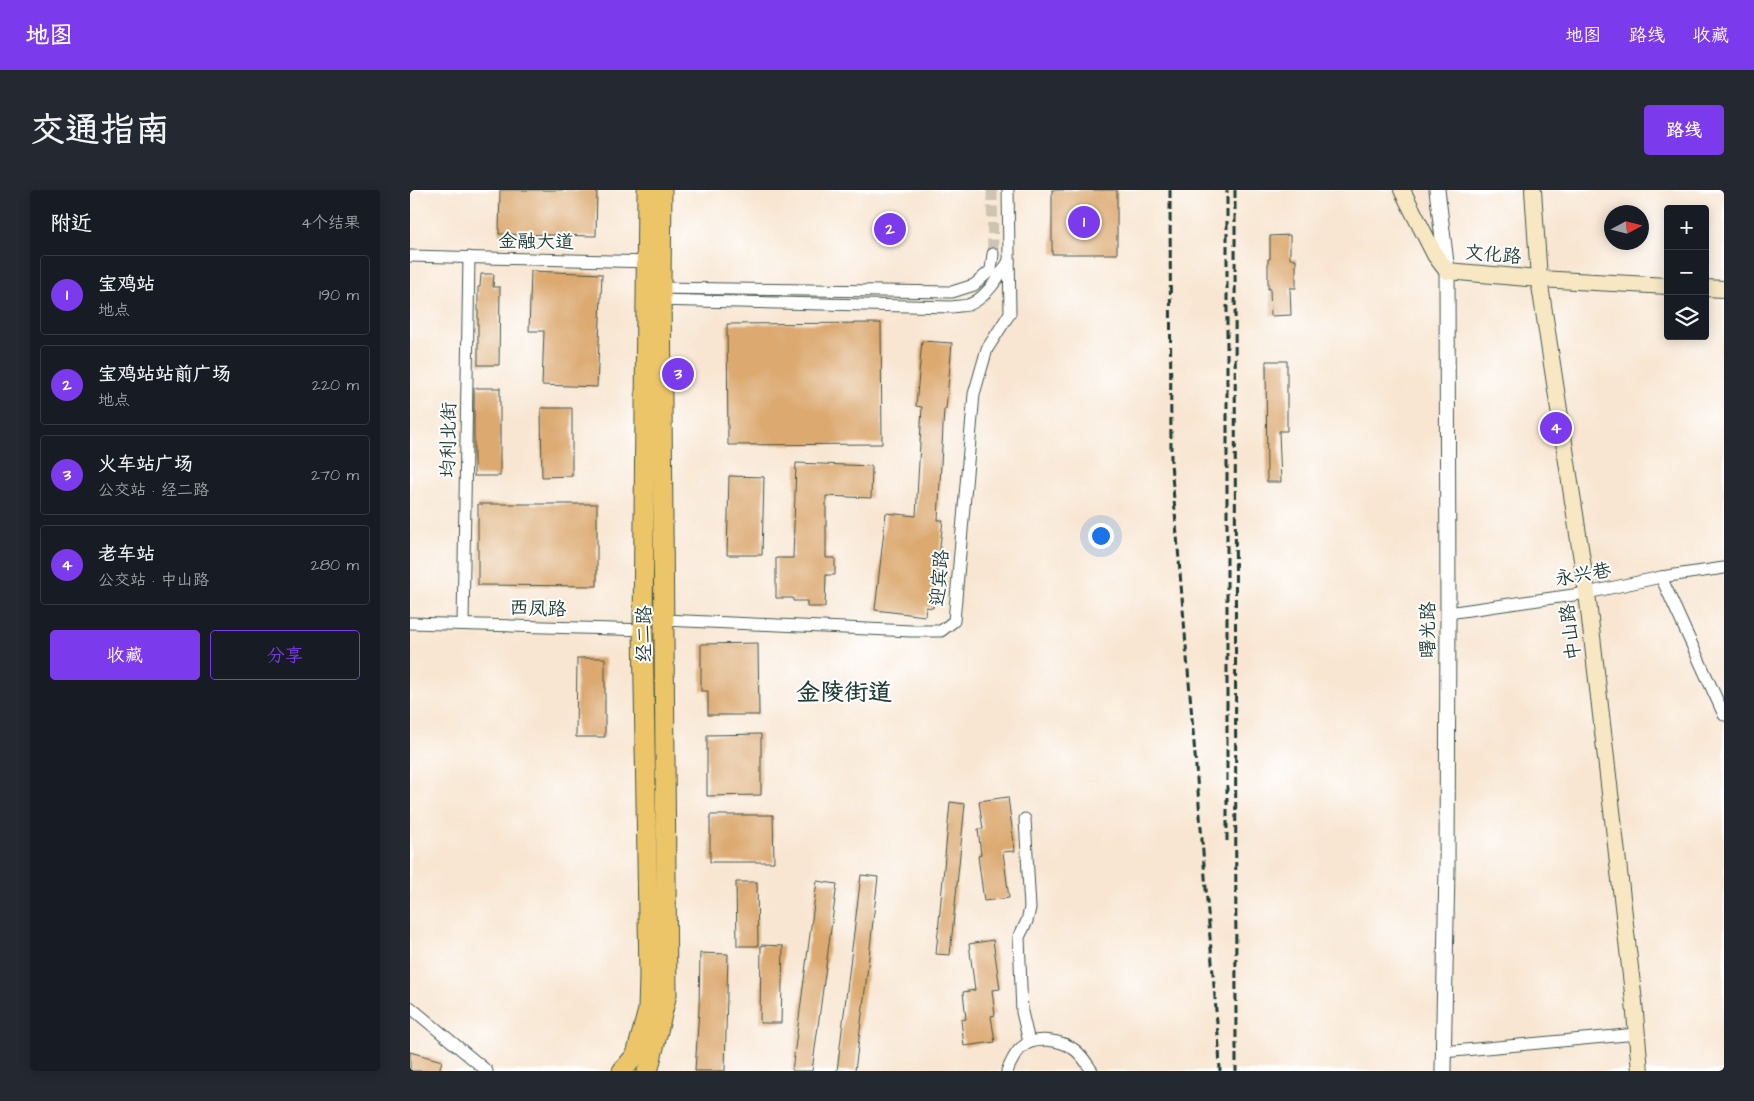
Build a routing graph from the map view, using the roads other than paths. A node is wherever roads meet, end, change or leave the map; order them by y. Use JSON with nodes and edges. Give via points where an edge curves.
{"nodes":[{"id":1,"x":647,"y":190,"type":"edge"},
{"id":2,"x":662,"y":190,"type":"edge"},
{"id":3,"x":1008,"y":190,"type":"edge"},
{"id":4,"x":1402,"y":190,"type":"edge"},
{"id":5,"x":1438,"y":190,"type":"edge"},
{"id":6,"x":1533,"y":190,"type":"edge"},
{"id":7,"x":993,"y":254,"type":"tunnel mouth"},
{"id":8,"x":410,"y":256,"type":"edge"},
{"id":9,"x":469,"y":257,"type":"junction"},
{"id":10,"x":1009,"y":261,"type":"junction"},
{"id":11,"x":654,"y":262,"type":"junction"},
{"id":12,"x":1447,"y":271,"type":"junction"},
{"id":13,"x":1539,"y":278,"type":"junction"},
{"id":14,"x":1664,"y":286,"type":"edge"},
{"id":15,"x":1709,"y":288,"type":"edge"},
{"id":16,"x":1724,"y":289,"type":"edge"},
{"id":17,"x":654,"y":294,"type":"junction"},
{"id":18,"x":1724,"y":568,"type":"edge"},
{"id":19,"x":1661,"y":577,"type":"junction"},
{"id":20,"x":1587,"y":593,"type":"junction"},
{"id":21,"x":1448,"y":613,"type":"junction"},
{"id":22,"x":410,"y":623,"type":"edge"},
{"id":23,"x":463,"y":624,"type":"junction"},
{"id":24,"x":664,"y":626,"type":"junction"},
{"id":25,"x":643,"y":629,"type":"junction"},
{"id":26,"x":1724,"y":715,"type":"edge"},
{"id":27,"x":1025,"y":819,"type":"dead end"},
{"id":28,"x":410,"y":1007,"type":"edge"},
{"id":29,"x":1637,"y":1034,"type":"junction"},
{"id":30,"x":1029,"y":1042,"type":"junction"},
{"id":31,"x":1443,"y":1052,"type":"junction"},
{"id":32,"x":636,"y":1055,"type":"junction"},
{"id":33,"x":650,"y":1070,"type":"edge"},
{"id":34,"x":487,"y":1071,"type":"edge"},
{"id":35,"x":622,"y":1071,"type":"edge"},
{"id":36,"x":1007,"y":1071,"type":"edge"},
{"id":37,"x":1092,"y":1071,"type":"edge"},
{"id":38,"x":1443,"y":1071,"type":"edge"},
{"id":39,"x":1640,"y":1071,"type":"edge"}],
"edges":[{"from":1,"to":11,"type":"main road","name":"经二路"},
{"from":2,"to":11,"type":"main road","name":"经二路"},
{"from":3,"to":10,"type":"street"},
{"from":4,"to":12,"type":"main road","name":"文化路","via":[[1435,255]]},
{"from":5,"to":12,"type":"street","name":"曙光路"},
{"from":6,"to":13,"type":"main road","name":"中山路"},
{"from":7,"to":17,"type":"street","via":[[991,270],[974,285],[952,292]]},
{"from":8,"to":9,"type":"street","name":"金融大道"},
{"from":9,"to":11,"type":"street","name":"金融大道"},
{"from":9,"to":23,"type":"street","name":"均利北街"},
{"from":10,"to":17,"type":"street","via":[[982,296],[969,304],[952,307]]},
{"from":10,"to":24,"type":"street","name":"迎宾路","via":[[1010,313],[987,349],[974,394],[954,621],[941,630],[911,631]]},
{"from":11,"to":17,"type":"main road","name":"经二路"},
{"from":12,"to":13,"type":"main road","name":"文化路"},
{"from":12,"to":21,"type":"street","name":"曙光路"},
{"from":13,"to":14,"type":"main road","name":"文化路"},
{"from":13,"to":20,"type":"main road","name":"中山路"},
{"from":15,"to":16,"type":"main road"},
{"from":17,"to":24,"type":"main road","name":"经二路"},
{"from":17,"to":25,"type":"main road","name":"经二路"},
{"from":18,"to":19,"type":"street","name":"永兴巷"},
{"from":19,"to":20,"type":"street","name":"永兴巷"},
{"from":19,"to":26,"type":"street"},
{"from":20,"to":21,"type":"street","name":"永兴巷"},
{"from":20,"to":29,"type":"main road","name":"中山路"},
{"from":21,"to":31,"type":"street","name":"曙光路"},
{"from":22,"to":23,"type":"street","name":"西凤路"},
{"from":23,"to":25,"type":"street","name":"西凤路"},
{"from":24,"to":25,"type":"street","name":"西凤路"},
{"from":24,"to":33,"type":"main road","name":"经二路","via":[[667,994]]},
{"from":25,"to":32,"type":"main road","name":"经二路","via":[[649,975],[648,1010]]},
{"from":27,"to":30,"type":"street","via":[[1030,908],[1019,937],[1022,1012]]},
{"from":28,"to":34,"type":"street"},
{"from":29,"to":31,"type":"street"},
{"from":29,"to":39,"type":"main road","name":"中山路"},
{"from":30,"to":36,"type":"street","via":[[1016,1053]]},
{"from":30,"to":37,"type":"street","via":[[1068,1046]]},
{"from":31,"to":38,"type":"street","name":"曙光路"},
{"from":32,"to":33,"type":"street"},
{"from":32,"to":35,"type":"main road","name":"经二路"}]}
